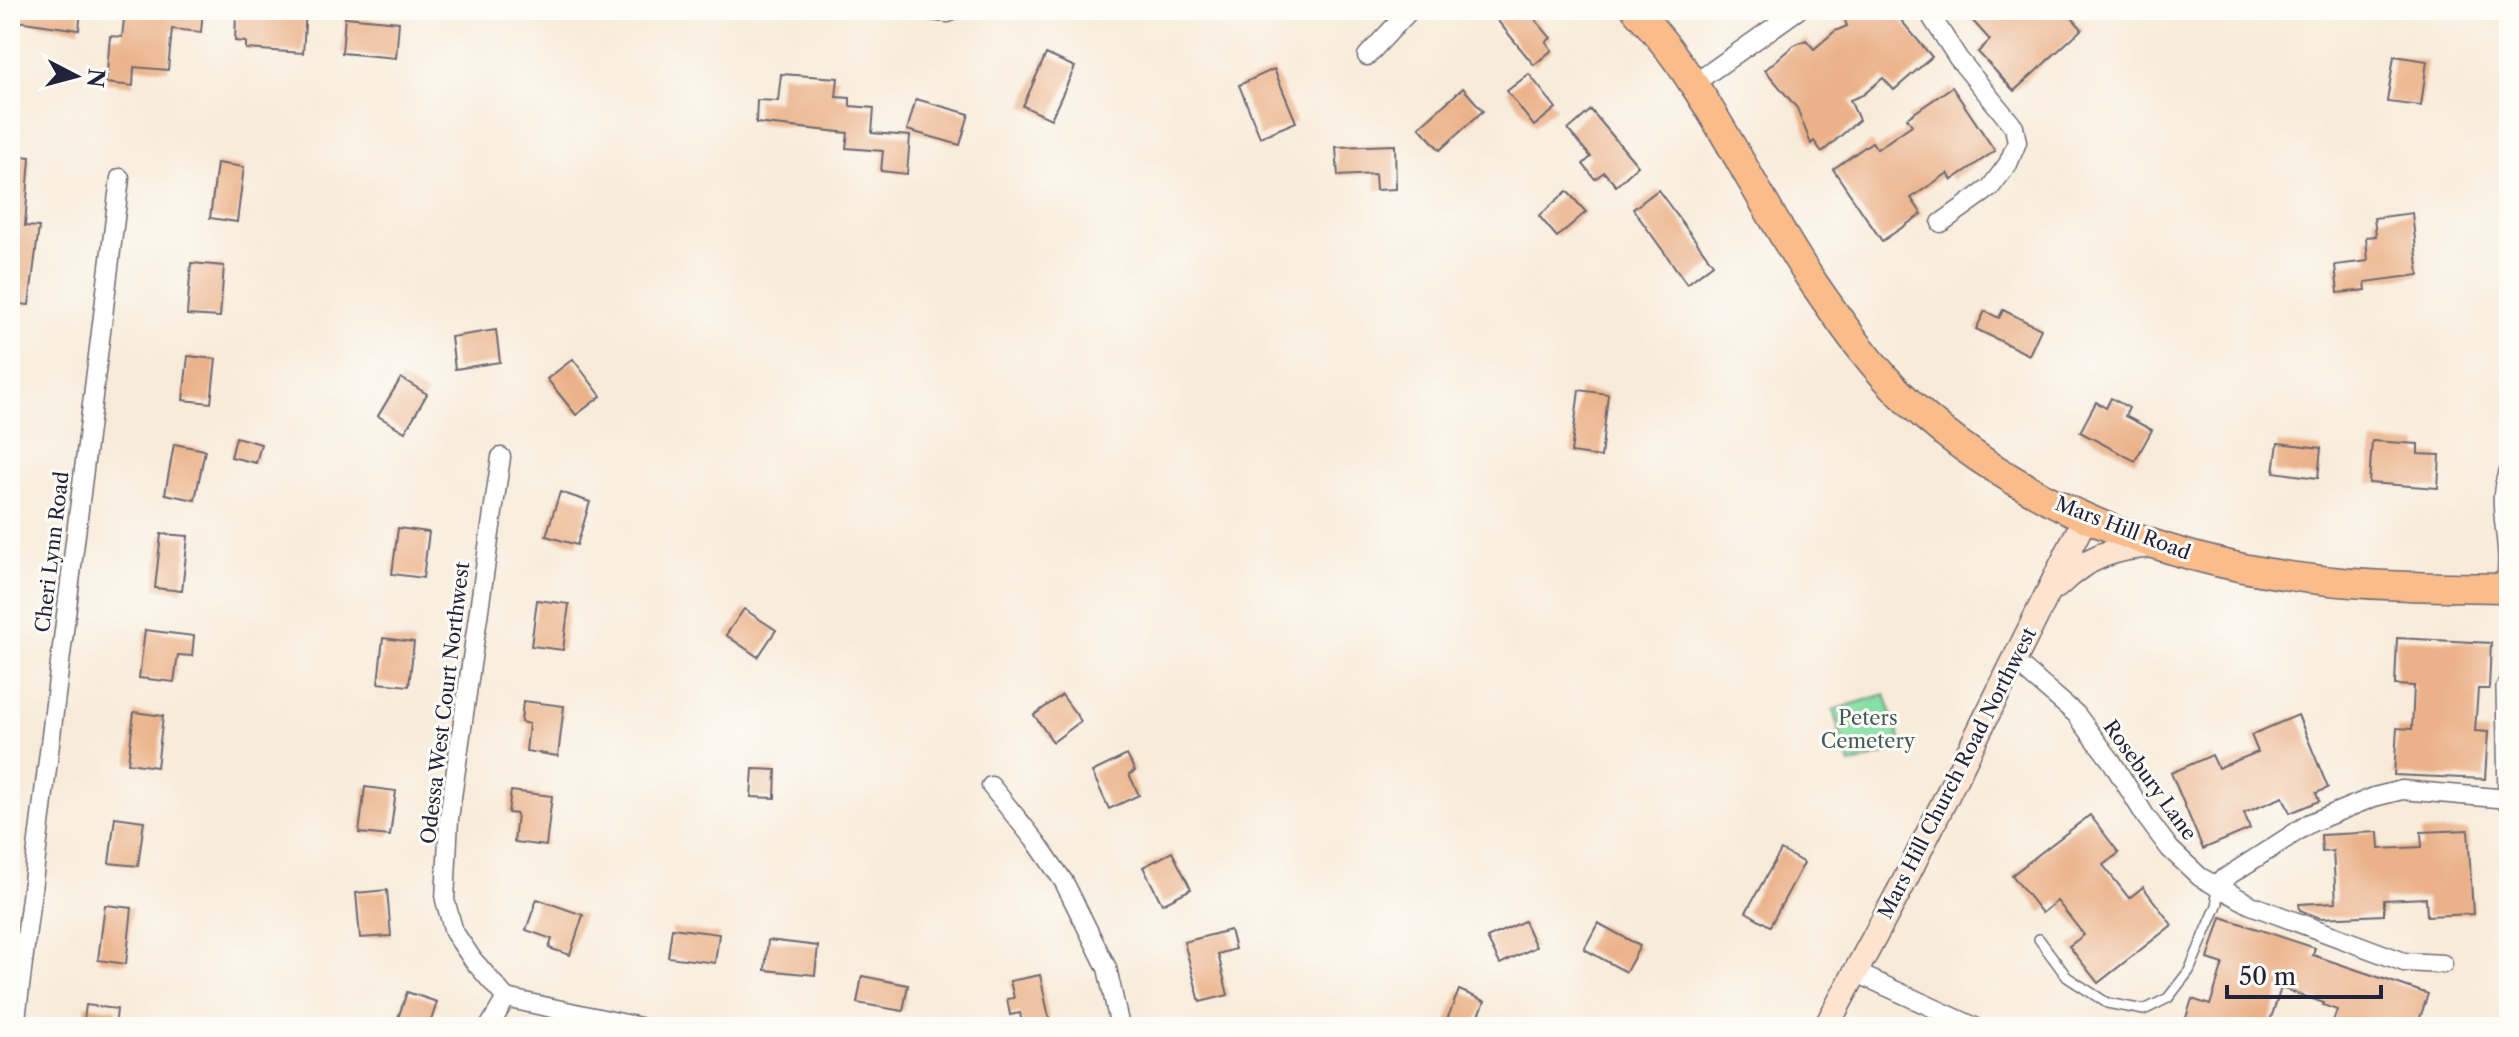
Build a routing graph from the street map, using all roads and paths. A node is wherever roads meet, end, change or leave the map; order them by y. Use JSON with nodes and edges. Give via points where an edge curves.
{"nodes":[{"id":1,"x":923,"y":10,"type":"edge"},
{"id":2,"x":1410,"y":10,"type":"edge"},
{"id":3,"x":1636,"y":10,"type":"edge"},
{"id":4,"x":1798,"y":10,"type":"edge"},
{"id":5,"x":1927,"y":10,"type":"edge"},
{"id":6,"x":948,"y":13,"type":"dead end"},
{"id":7,"x":1367,"y":56,"type":"dead end"},
{"id":8,"x":1692,"y":85,"type":"junction"},
{"id":9,"x":120,"y":178,"type":"dead end"},
{"id":10,"x":1941,"y":223,"type":"dead end"},
{"id":11,"x":501,"y":457,"type":"dead end"},
{"id":12,"x":2509,"y":463,"type":"edge"},
{"id":13,"x":2085,"y":518,"type":"junction"},
{"id":14,"x":2156,"y":545,"type":"junction"},
{"id":15,"x":2505,"y":588,"type":"edge"},
{"id":16,"x":2046,"y":596,"type":"junction"},
{"id":17,"x":2014,"y":661,"type":"junction"},
{"id":18,"x":2509,"y":668,"type":"edge"},
{"id":19,"x":991,"y":786,"type":"dead end"},
{"id":20,"x":2506,"y":799,"type":"edge"},
{"id":21,"x":2214,"y":885,"type":"junction"},
{"id":22,"x":19,"y":938,"type":"edge"},
{"id":23,"x":2039,"y":939,"type":"dead end"},
{"id":24,"x":2443,"y":964,"type":"dead end"},
{"id":25,"x":1857,"y":973,"type":"junction"},
{"id":26,"x":506,"y":998,"type":"junction"},
{"id":27,"x":15,"y":1027,"type":"edge"},
{"id":28,"x":489,"y":1027,"type":"edge"},
{"id":29,"x":640,"y":1027,"type":"edge"},
{"id":30,"x":1120,"y":1027,"type":"edge"},
{"id":31,"x":1826,"y":1027,"type":"edge"},
{"id":32,"x":1975,"y":1027,"type":"edge"}],
"edges":[{"from":1,"to":6,"type":"street"},
{"from":2,"to":7,"type":"street"},
{"from":3,"to":8,"type":"main road","name":"Mars Hill Road"},
{"from":4,"to":8,"type":"street"},
{"from":5,"to":10,"type":"street","via":[[2014,127],[2017,142],[1990,188]]},
{"from":8,"to":13,"type":"main road","name":"Mars Hill Road","via":[[1808,275],[1883,375],[1968,451]]},
{"from":9,"to":22,"type":"street","name":"Cheri Lynn Road"},
{"from":11,"to":26,"type":"street","name":"Odessa West Court Northwest","via":[[456,756],[445,900],[454,932]]},
{"from":12,"to":15,"type":"lane","via":[[2499,489]]},
{"from":13,"to":14,"type":"main road","name":"Mars Hill Road"},
{"from":13,"to":16,"type":"street","name":"Mars Hill Church Road Northwest"},
{"from":14,"to":15,"type":"main road","name":"Mars Hill Road","via":[[2314,580]]},
{"from":14,"to":16,"type":"street","via":[[2122,548],[2088,561]]},
{"from":16,"to":17,"type":"street","name":"Mars Hill Church Road Northwest"},
{"from":17,"to":21,"type":"street","name":"Rosebury Lane","via":[[2076,714],[2170,849]]},
{"from":17,"to":25,"type":"street","name":"Mars Hill Church Road Northwest"},
{"from":18,"to":20,"type":"lane","via":[[2501,687]]},
{"from":19,"to":30,"type":"street","via":[[1064,882],[1107,968]]},
{"from":20,"to":21,"type":"street","via":[[2402,790],[2374,797],[2310,823]]},
{"from":21,"to":23,"type":"lane","via":[[2218,903],[2189,971],[2168,998],[2144,1010],[2107,1003],[2067,977]]},
{"from":21,"to":24,"type":"street","name":"Rosebury Lane","via":[[2251,905],[2404,962]]},
{"from":22,"to":27,"type":"street","name":"Cheri Lynn Road"},
{"from":25,"to":31,"type":"street","name":"Mars Hill Church Road Northwest"},
{"from":25,"to":32,"type":"street"},
{"from":26,"to":28,"type":"street"},
{"from":26,"to":29,"type":"street"}]}
